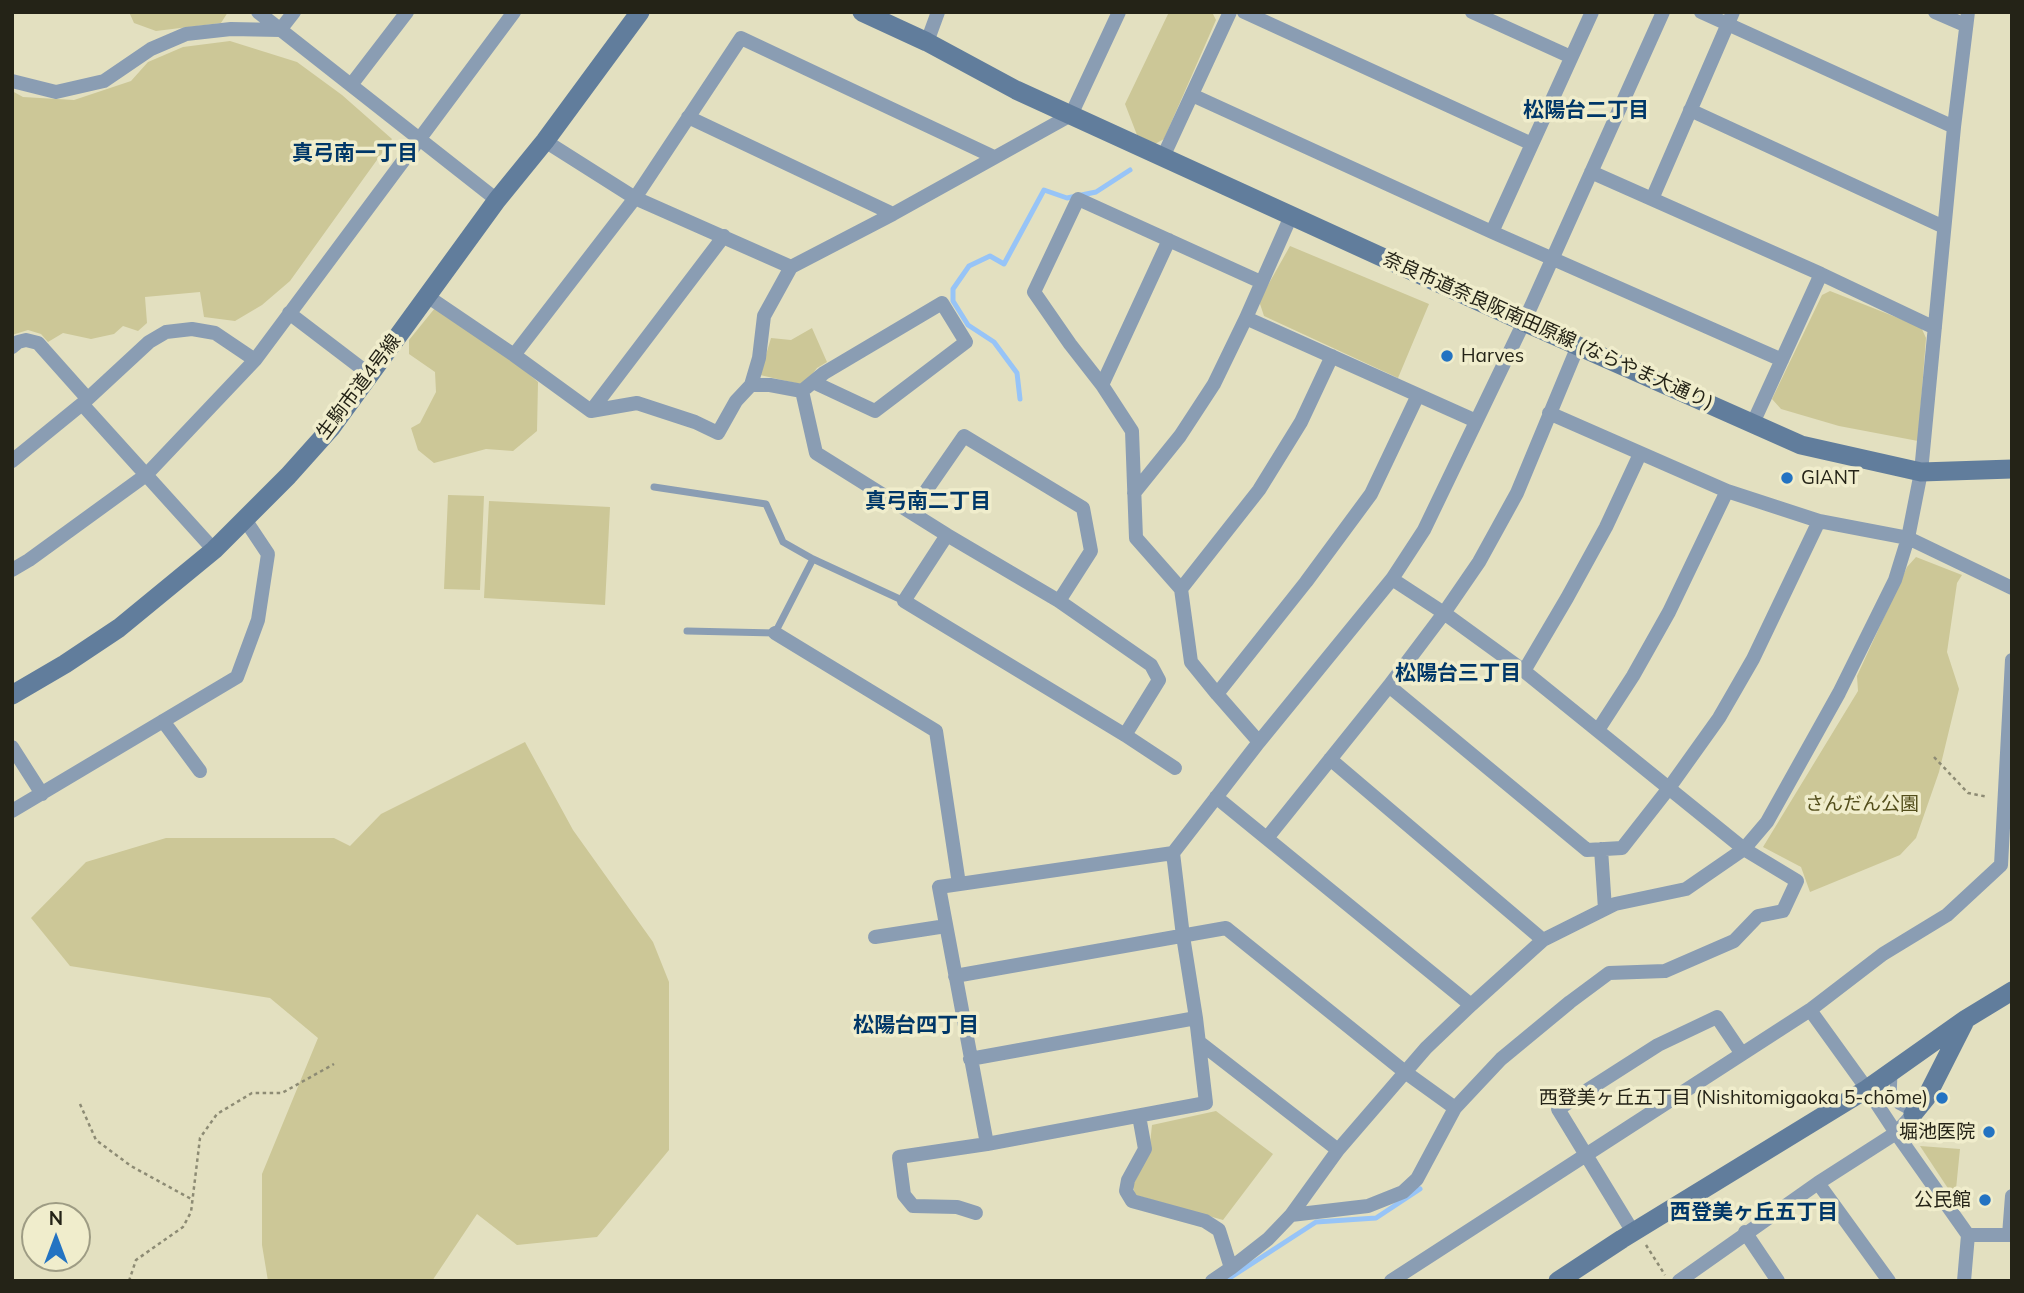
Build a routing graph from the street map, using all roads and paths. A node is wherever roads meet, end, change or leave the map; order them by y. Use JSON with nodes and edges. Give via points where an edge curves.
{"nodes":[{"id":1,"x":258,"y":12,"type":"edge"},
{"id":2,"x":294,"y":12,"type":"edge"},
{"id":3,"x":407,"y":12,"type":"edge"},
{"id":4,"x":514,"y":12,"type":"edge"},
{"id":5,"x":640,"y":12,"type":"edge"},
{"id":6,"x":862,"y":12,"type":"edge"},
{"id":7,"x":938,"y":12,"type":"edge"},
{"id":8,"x":1119,"y":12,"type":"edge"},
{"id":9,"x":1244,"y":12,"type":"edge"},
{"id":10,"x":1472,"y":12,"type":"edge"},
{"id":11,"x":1592,"y":12,"type":"edge"},
{"id":12,"x":1663,"y":12,"type":"edge"},
{"id":13,"x":1701,"y":12,"type":"edge"},
{"id":14,"x":1935,"y":12,"type":"edge"},
{"id":15,"x":1224,"y":17,"type":"edge"},
{"id":16,"x":1730,"y":18,"type":"edge"},
{"id":17,"x":1966,"y":19,"type":"edge"},
{"id":18,"x":280,"y":30,"type":"junction"},
{"id":19,"x":927,"y":42,"type":"junction"},
{"id":20,"x":1571,"y":57,"type":"junction"},
{"id":21,"x":12,"y":81,"type":"edge"},
{"id":22,"x":351,"y":85,"type":"junction"},
{"id":23,"x":1192,"y":95,"type":"junction"},
{"id":24,"x":1690,"y":110,"type":"junction"},
{"id":25,"x":1071,"y":115,"type":"junction"},
{"id":26,"x":688,"y":117,"type":"junction"},
{"id":27,"x":1954,"y":127,"type":"junction"},
{"id":28,"x":419,"y":139,"type":"junction"},
{"id":29,"x":545,"y":141,"type":"junction"},
{"id":30,"x":1532,"y":144,"type":"junction"},
{"id":31,"x":994,"y":157,"type":"junction"},
{"id":32,"x":1163,"y":157,"type":"junction"},
{"id":33,"x":1591,"y":172,"type":"junction"},
{"id":34,"x":635,"y":198,"type":"junction"},
{"id":35,"x":1652,"y":199,"type":"junction"},
{"id":36,"x":497,"y":200,"type":"junction"},
{"id":37,"x":893,"y":214,"type":"junction"},
{"id":38,"x":1291,"y":216,"type":"junction"},
{"id":39,"x":1944,"y":227,"type":"junction"},
{"id":40,"x":1492,"y":232,"type":"junction"},
{"id":41,"x":724,"y":236,"type":"junction"},
{"id":42,"x":1169,"y":240,"type":"junction"},
{"id":43,"x":1551,"y":259,"type":"junction"},
{"id":44,"x":791,"y":267,"type":"junction"},
{"id":45,"x":1821,"y":274,"type":"junction"},
{"id":46,"x":1261,"y":282,"type":"junction"},
{"id":47,"x":428,"y":296,"type":"junction"},
{"id":48,"x":289,"y":313,"type":"junction"},
{"id":49,"x":1247,"y":318,"type":"junction"},
{"id":50,"x":1524,"y":322,"type":"junction"},
{"id":51,"x":1935,"y":328,"type":"junction"},
{"id":52,"x":1578,"y":346,"type":"junction"},
{"id":53,"x":12,"y":347,"type":"edge"},
{"id":54,"x":514,"y":355,"type":"junction"},
{"id":55,"x":1332,"y":356,"type":"junction"},
{"id":56,"x":255,"y":360,"type":"junction"},
{"id":57,"x":1782,"y":360,"type":"junction"},
{"id":58,"x":369,"y":374,"type":"junction"},
{"id":59,"x":751,"y":385,"type":"junction"},
{"id":60,"x":1102,"y":385,"type":"junction"},
{"id":61,"x":808,"y":386,"type":"junction"},
{"id":62,"x":1418,"y":395,"type":"junction"},
{"id":63,"x":85,"y":401,"type":"junction"},
{"id":64,"x":591,"y":411,"type":"junction"},
{"id":65,"x":1549,"y":413,"type":"junction"},
{"id":66,"x":1476,"y":421,"type":"junction"},
{"id":67,"x":1753,"y":423,"type":"junction"},
{"id":68,"x":1640,"y":454,"type":"junction"},
{"id":69,"x":12,"y":461,"type":"edge"},
{"id":70,"x":2012,"y":469,"type":"edge"},
{"id":71,"x":1921,"y":472,"type":"junction"},
{"id":72,"x":146,"y":475,"type":"junction"},
{"id":73,"x":654,"y":487,"type":"dead end"},
{"id":74,"x":1727,"y":491,"type":"junction"},
{"id":75,"x":1135,"y":493,"type":"junction"},
{"id":76,"x":912,"y":511,"type":"junction"},
{"id":77,"x":244,"y":518,"type":"junction"},
{"id":78,"x":1819,"y":521,"type":"junction"},
{"id":79,"x":947,"y":535,"type":"junction"},
{"id":80,"x":1908,"y":538,"type":"junction"},
{"id":81,"x":214,"y":550,"type":"junction"},
{"id":82,"x":813,"y":559,"type":"junction"},
{"id":83,"x":12,"y":570,"type":"edge"},
{"id":84,"x":1392,"y":579,"type":"junction"},
{"id":85,"x":2012,"y":588,"type":"edge"},
{"id":86,"x":1181,"y":589,"type":"junction"},
{"id":87,"x":904,"y":601,"type":"junction"},
{"id":88,"x":1059,"y":601,"type":"junction"},
{"id":89,"x":1444,"y":613,"type":"junction"},
{"id":90,"x":687,"y":631,"type":"dead end"},
{"id":91,"x":775,"y":633,"type":"junction"},
{"id":92,"x":2012,"y":660,"type":"edge"},
{"id":93,"x":1524,"y":671,"type":"junction"},
{"id":94,"x":1389,"y":686,"type":"junction"},
{"id":95,"x":1217,"y":694,"type":"junction"},
{"id":96,"x":12,"y":695,"type":"edge"},
{"id":97,"x":163,"y":722,"type":"junction"},
{"id":98,"x":1598,"y":730,"type":"junction"},
{"id":99,"x":1125,"y":735,"type":"junction"},
{"id":100,"x":1259,"y":742,"type":"junction"},
{"id":101,"x":12,"y":747,"type":"edge"},
{"id":102,"x":1934,"y":757,"type":"dead end"},
{"id":103,"x":1330,"y":759,"type":"junction"},
{"id":104,"x":1175,"y":768,"type":"dead end"},
{"id":105,"x":200,"y":771,"type":"dead end"},
{"id":106,"x":1669,"y":788,"type":"junction"},
{"id":107,"x":42,"y":794,"type":"junction"},
{"id":108,"x":1216,"y":797,"type":"junction"},
{"id":109,"x":2009,"y":800,"type":"edge"},
{"id":110,"x":12,"y":811,"type":"edge"},
{"id":111,"x":1266,"y":838,"type":"junction"},
{"id":112,"x":1601,"y":849,"type":"junction"},
{"id":113,"x":1744,"y":849,"type":"junction"},
{"id":114,"x":1172,"y":853,"type":"junction"},
{"id":115,"x":959,"y":884,"type":"junction"},
{"id":116,"x":1605,"y":909,"type":"junction"},
{"id":117,"x":946,"y":926,"type":"junction"},
{"id":118,"x":1183,"y":936,"type":"junction"},
{"id":119,"x":875,"y":937,"type":"dead end"},
{"id":120,"x":1543,"y":940,"type":"junction"},
{"id":121,"x":956,"y":976,"type":"junction"},
{"id":122,"x":2012,"y":991,"type":"edge"},
{"id":123,"x":1471,"y":1005,"type":"junction"},
{"id":124,"x":1810,"y":1010,"type":"junction"},
{"id":125,"x":1196,"y":1018,"type":"junction"},
{"id":126,"x":1966,"y":1019,"type":"junction"},
{"id":127,"x":1199,"y":1042,"type":"junction"},
{"id":128,"x":1742,"y":1054,"type":"junction"},
{"id":129,"x":970,"y":1059,"type":"junction"},
{"id":130,"x":334,"y":1064,"type":"dead end"},
{"id":131,"x":1895,"y":1070,"type":"junction"},
{"id":132,"x":1405,"y":1072,"type":"junction"},
{"id":133,"x":1867,"y":1089,"type":"junction"},
{"id":134,"x":80,"y":1104,"type":"dead end"},
{"id":135,"x":1455,"y":1108,"type":"junction"},
{"id":136,"x":1913,"y":1114,"type":"junction"},
{"id":137,"x":1139,"y":1116,"type":"junction"},
{"id":138,"x":1896,"y":1133,"type":"junction"},
{"id":139,"x":987,"y":1144,"type":"junction"},
{"id":140,"x":1338,"y":1150,"type":"junction"},
{"id":141,"x":1586,"y":1155,"type":"junction"},
{"id":142,"x":1818,"y":1182,"type":"junction"},
{"id":143,"x":2012,"y":1196,"type":"edge"},
{"id":144,"x":193,"y":1200,"type":"junction"},
{"id":145,"x":976,"y":1213,"type":"dead end"},
{"id":146,"x":1291,"y":1215,"type":"junction"},
{"id":147,"x":1633,"y":1232,"type":"junction"},
{"id":148,"x":1745,"y":1233,"type":"junction"},
{"id":149,"x":1968,"y":1235,"type":"junction"},
{"id":150,"x":2010,"y":1235,"type":"edge"},
{"id":151,"x":1650,"y":1251,"type":"dead end"},
{"id":152,"x":1231,"y":1268,"type":"junction"},
{"id":153,"x":129,"y":1281,"type":"edge"},
{"id":154,"x":1212,"y":1281,"type":"edge"},
{"id":155,"x":1391,"y":1281,"type":"edge"},
{"id":156,"x":1558,"y":1281,"type":"edge"},
{"id":157,"x":1669,"y":1281,"type":"edge"},
{"id":158,"x":1679,"y":1281,"type":"edge"},
{"id":159,"x":1778,"y":1281,"type":"edge"},
{"id":160,"x":1889,"y":1281,"type":"edge"},
{"id":161,"x":1964,"y":1281,"type":"edge"}],
"edges":[{"from":1,"to":18,"type":"street"},
{"from":2,"to":18,"type":"street"},
{"from":3,"to":22,"type":"street"},
{"from":4,"to":28,"type":"street"},
{"from":5,"to":29,"type":"street","name":"生駒市道4号線"},
{"from":6,"to":19,"type":"street","name":"奈良市道奈良阪南田原線 (ならやま大通り)"},
{"from":7,"to":19,"type":"street"},
{"from":8,"to":25,"type":"street"},
{"from":9,"to":30,"type":"street"},
{"from":10,"to":20,"type":"street"},
{"from":11,"to":20,"type":"street"},
{"from":12,"to":33,"type":"street"},
{"from":13,"to":16,"type":"street"},
{"from":14,"to":17,"type":"street"},
{"from":15,"to":23,"type":"street"},
{"from":16,"to":24,"type":"street"},
{"from":16,"to":27,"type":"street"},
{"from":17,"to":27,"type":"street"},
{"from":18,"to":21,"type":"street","via":[[186,34],[151,49],[104,81],[56,92]]},
{"from":18,"to":22,"type":"street"},
{"from":19,"to":25,"type":"street","name":"奈良市道奈良阪南田原線 (ならやま大通り)"},
{"from":20,"to":30,"type":"street"},
{"from":22,"to":28,"type":"street"},
{"from":23,"to":32,"type":"street"},
{"from":23,"to":40,"type":"street"},
{"from":24,"to":35,"type":"street"},
{"from":24,"to":39,"type":"street"},
{"from":25,"to":31,"type":"street"},
{"from":25,"to":32,"type":"street","name":"奈良市道奈良阪南田原線 (ならやま大通り)"},
{"from":26,"to":31,"type":"street","via":[[741,38]]},
{"from":26,"to":34,"type":"street"},
{"from":26,"to":37,"type":"street"},
{"from":27,"to":39,"type":"street"},
{"from":28,"to":36,"type":"street"},
{"from":28,"to":48,"type":"street"},
{"from":29,"to":34,"type":"street"},
{"from":29,"to":36,"type":"street","name":"生駒市道4号線"},
{"from":30,"to":40,"type":"street"},
{"from":31,"to":37,"type":"street"},
{"from":32,"to":38,"type":"street","name":"奈良市道奈良阪南田原線 (ならやま大通り)"},
{"from":33,"to":35,"type":"street"},
{"from":33,"to":43,"type":"street"},
{"from":34,"to":41,"type":"street"},
{"from":34,"to":54,"type":"street"},
{"from":35,"to":45,"type":"street"},
{"from":36,"to":47,"type":"street","name":"生駒市道4号線"},
{"from":37,"to":44,"type":"street"},
{"from":38,"to":46,"type":"street"},
{"from":38,"to":50,"type":"street","name":"奈良市道奈良阪南田原線 (ならやま大通り)"},
{"from":39,"to":51,"type":"street"},
{"from":40,"to":43,"type":"street"},
{"from":41,"to":44,"type":"street"},
{"from":41,"to":64,"type":"street"},
{"from":42,"to":46,"type":"street"},
{"from":42,"to":60,"type":"street"},
{"from":42,"to":60,"type":"street","via":[[1078,199],[1034,292]]},
{"from":43,"to":50,"type":"street"},
{"from":43,"to":57,"type":"street"},
{"from":44,"to":59,"type":"street","via":[[764,316]]},
{"from":45,"to":51,"type":"street"},
{"from":45,"to":57,"type":"street"},
{"from":46,"to":49,"type":"street"},
{"from":47,"to":54,"type":"street"},
{"from":47,"to":58,"type":"street","name":"生駒市道4号線"},
{"from":48,"to":56,"type":"street"},
{"from":48,"to":58,"type":"street"},
{"from":49,"to":55,"type":"street"},
{"from":49,"to":75,"type":"street","via":[[1208,394]]},
{"from":50,"to":52,"type":"street","name":"奈良市道奈良阪南田原線 (ならやま大通り)"},
{"from":50,"to":66,"type":"street"},
{"from":51,"to":71,"type":"street"},
{"from":52,"to":65,"type":"street"},
{"from":52,"to":67,"type":"street","name":"奈良市道奈良阪南田原線 (ならやま大通り)"},
{"from":53,"to":63,"type":"street","via":[[26,340],[37,343]]},
{"from":54,"to":64,"type":"street"},
{"from":55,"to":62,"type":"street"},
{"from":55,"to":86,"type":"street","via":[[1301,422],[1259,490]]},
{"from":56,"to":63,"type":"street","via":[[215,333],[192,329],[166,332]]},
{"from":56,"to":72,"type":"street"},
{"from":57,"to":67,"type":"street"},
{"from":58,"to":77,"type":"street","name":"生駒市道4号線","via":[[331,428]]},
{"from":59,"to":61,"type":"street"},
{"from":59,"to":64,"type":"street","via":[[718,433],[637,403]]},
{"from":60,"to":75,"type":"street","via":[[1132,431]]},
{"from":61,"to":61,"type":"street","via":[[876,411],[966,342],[942,303]]},
{"from":61,"to":76,"type":"street","via":[[816,453]]},
{"from":62,"to":66,"type":"street"},
{"from":62,"to":95,"type":"street","via":[[1371,494]]},
{"from":63,"to":69,"type":"street"},
{"from":63,"to":72,"type":"street"},
{"from":65,"to":68,"type":"street"},
{"from":65,"to":89,"type":"street","via":[[1517,493]]},
{"from":66,"to":84,"type":"street","via":[[1424,530]]},
{"from":67,"to":71,"type":"street","name":"奈良市道奈良阪南田原線 (ならやま大通り)","via":[[1801,445]]},
{"from":68,"to":74,"type":"street"},
{"from":68,"to":93,"type":"street","via":[[1606,527]]},
{"from":70,"to":71,"type":"street","name":"奈良市道奈良阪南田原線 (ならやま大通り)"},
{"from":71,"to":80,"type":"street"},
{"from":72,"to":81,"type":"street"},
{"from":72,"to":83,"type":"street"},
{"from":73,"to":82,"type":"lane","via":[[765,504],[783,542]]},
{"from":74,"to":78,"type":"street"},
{"from":74,"to":98,"type":"street","via":[[1669,612]]},
{"from":75,"to":86,"type":"street","via":[[1136,538]]},
{"from":76,"to":79,"type":"street"},
{"from":76,"to":88,"type":"street","via":[[964,436],[1083,508],[1091,551]]},
{"from":77,"to":81,"type":"street","name":"生駒市道4号線"},
{"from":77,"to":97,"type":"street","via":[[268,554],[258,620],[237,677]]},
{"from":78,"to":80,"type":"street"},
{"from":78,"to":106,"type":"street","via":[[1753,659],[1719,718]]},
{"from":79,"to":87,"type":"street"},
{"from":79,"to":88,"type":"street"},
{"from":80,"to":85,"type":"street"},
{"from":80,"to":113,"type":"street","via":[[1895,580],[1839,693],[1767,822]]},
{"from":81,"to":96,"type":"street","name":"生駒市道4号線","via":[[119,628]]},
{"from":82,"to":87,"type":"lane"},
{"from":82,"to":91,"type":"lane"},
{"from":84,"to":89,"type":"street"},
{"from":84,"to":100,"type":"street"},
{"from":86,"to":95,"type":"street","via":[[1191,662]]},
{"from":87,"to":99,"type":"street"},
{"from":88,"to":99,"type":"street","via":[[1151,664],[1159,680]]},
{"from":89,"to":93,"type":"street"},
{"from":89,"to":94,"type":"street"},
{"from":90,"to":91,"type":"lane"},
{"from":91,"to":115,"type":"street","via":[[936,732]]},
{"from":92,"to":109,"type":"street"},
{"from":93,"to":98,"type":"street"},
{"from":94,"to":103,"type":"street"},
{"from":94,"to":112,"type":"street","via":[[1587,850]]},
{"from":95,"to":100,"type":"street"},
{"from":97,"to":105,"type":"street"},
{"from":97,"to":107,"type":"street"},
{"from":98,"to":106,"type":"street"},
{"from":99,"to":104,"type":"street"},
{"from":100,"to":108,"type":"street"},
{"from":101,"to":107,"type":"street"},
{"from":102,"to":109,"type":"path","via":[[1968,793]]},
{"from":103,"to":111,"type":"street"},
{"from":103,"to":120,"type":"street"},
{"from":106,"to":112,"type":"street","via":[[1622,848]]},
{"from":106,"to":113,"type":"street"},
{"from":107,"to":110,"type":"street"},
{"from":108,"to":111,"type":"street"},
{"from":108,"to":114,"type":"street"},
{"from":109,"to":124,"type":"street","via":[[2001,865],[1947,915],[1883,954]]},
{"from":111,"to":123,"type":"street"},
{"from":112,"to":116,"type":"street"},
{"from":113,"to":116,"type":"street","via":[[1686,889]]},
{"from":113,"to":135,"type":"street","via":[[1797,881],[1783,911],[1758,916],[1734,941],[1665,971],[1609,974],[1501,1059]]},
{"from":114,"to":115,"type":"street"},
{"from":114,"to":118,"type":"street"},
{"from":115,"to":117,"type":"street","via":[[939,887]]},
{"from":116,"to":120,"type":"street"},
{"from":117,"to":119,"type":"street"},
{"from":117,"to":121,"type":"street"},
{"from":118,"to":121,"type":"street"},
{"from":118,"to":125,"type":"street"},
{"from":118,"to":132,"type":"street","via":[[1226,928]]},
{"from":120,"to":123,"type":"street"},
{"from":121,"to":129,"type":"street"},
{"from":122,"to":126,"type":"street"},
{"from":123,"to":132,"type":"street"},
{"from":124,"to":128,"type":"street"},
{"from":124,"to":133,"type":"street"},
{"from":125,"to":127,"type":"street"},
{"from":125,"to":129,"type":"street"},
{"from":126,"to":131,"type":"street"},
{"from":126,"to":136,"type":"street","via":[[1926,1098]]},
{"from":127,"to":137,"type":"street","via":[[1206,1103]]},
{"from":127,"to":140,"type":"street"},
{"from":128,"to":141,"type":"street"},
{"from":128,"to":141,"type":"street","via":[[1717,1017],[1658,1045],[1558,1109]]},
{"from":129,"to":139,"type":"street"},
{"from":130,"to":144,"type":"path","via":[[282,1093],[252,1093],[217,1114],[200,1138]]},
{"from":131,"to":133,"type":"street"},
{"from":131,"to":136,"type":"lane","via":[[1893,1097],[1898,1106]]},
{"from":132,"to":135,"type":"street"},
{"from":132,"to":140,"type":"street"},
{"from":133,"to":138,"type":"street"},
{"from":133,"to":147,"type":"street"},
{"from":134,"to":144,"type":"path","via":[[96,1140],[131,1166]]},
{"from":135,"to":146,"type":"street","via":[[1417,1179],[1403,1192],[1368,1206]]},
{"from":136,"to":138,"type":"street"},
{"from":137,"to":139,"type":"street"},
{"from":137,"to":152,"type":"street","via":[[1145,1149],[1128,1180],[1126,1191],[1132,1201],[1205,1221],[1219,1230]]},
{"from":138,"to":142,"type":"street"},
{"from":138,"to":149,"type":"street"},
{"from":139,"to":145,"type":"street","via":[[899,1157],[904,1195],[913,1206],[957,1207]]},
{"from":140,"to":146,"type":"street"},
{"from":141,"to":147,"type":"street"},
{"from":141,"to":155,"type":"street"},
{"from":142,"to":148,"type":"street"},
{"from":142,"to":160,"type":"street"},
{"from":143,"to":150,"type":"street"},
{"from":144,"to":153,"type":"path","via":[[183,1227],[136,1259]]},
{"from":146,"to":152,"type":"street"},
{"from":147,"to":156,"type":"street"},
{"from":148,"to":158,"type":"street"},
{"from":148,"to":159,"type":"street"},
{"from":149,"to":150,"type":"street"},
{"from":149,"to":161,"type":"street"},
{"from":151,"to":157,"type":"path"},
{"from":152,"to":154,"type":"street"}]}
